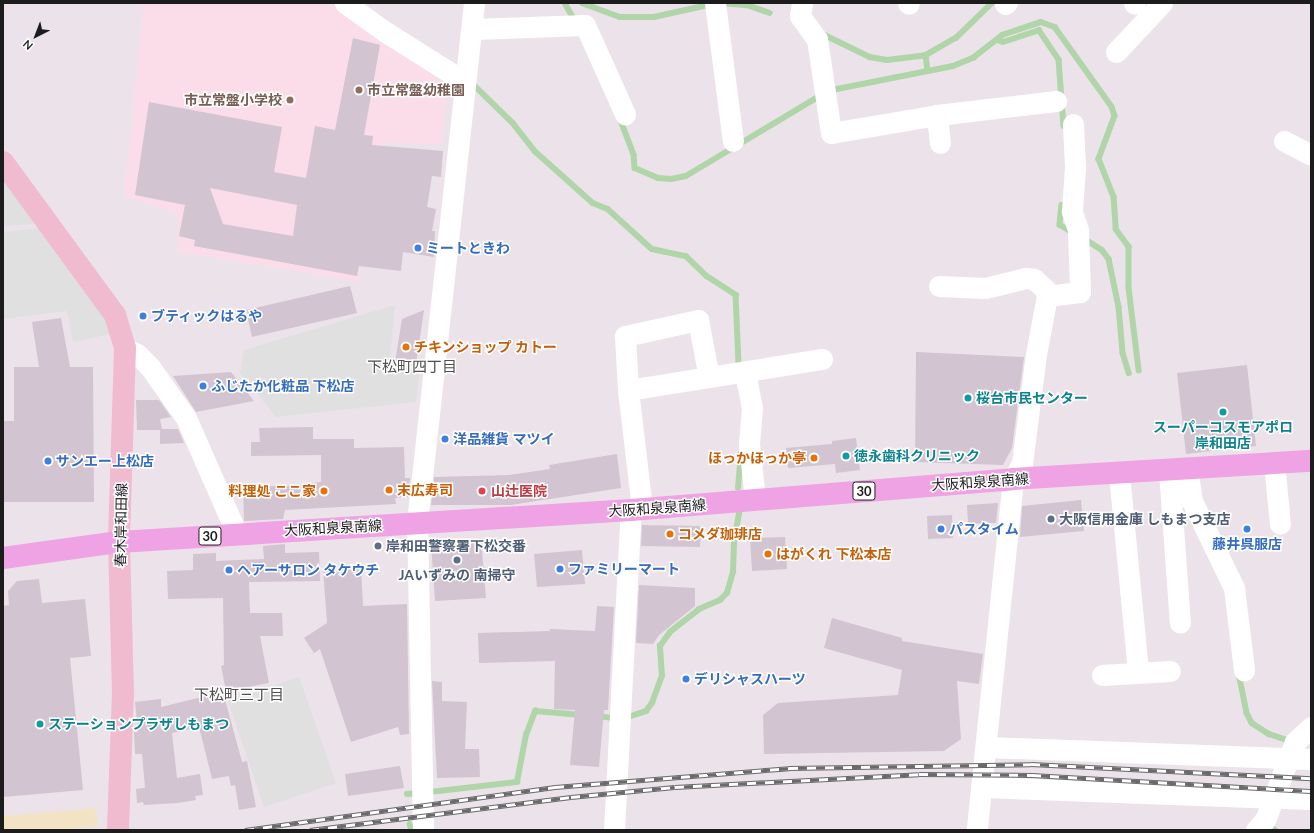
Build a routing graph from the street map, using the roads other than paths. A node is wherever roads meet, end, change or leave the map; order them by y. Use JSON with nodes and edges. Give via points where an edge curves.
{"nodes":[{"id":1,"x":345,"y":3,"type":"edge"},
{"id":2,"x":474,"y":3,"type":"edge"},
{"id":3,"x":714,"y":3,"type":"edge"},
{"id":4,"x":802,"y":3,"type":"edge"},
{"id":5,"x":1162,"y":3,"type":"edge"},
{"id":6,"x":472,"y":29,"type":"junction"},
{"id":7,"x":1116,"y":52,"type":"dead end"},
{"id":8,"x":465,"y":82,"type":"junction"},
{"id":9,"x":1056,"y":101,"type":"dead end"},
{"id":10,"x":625,"y":114,"type":"dead end"},
{"id":11,"x":937,"y":115,"type":"junction"},
{"id":12,"x":1073,"y":124,"type":"dead end"},
{"id":13,"x":733,"y":141,"type":"dead end"},
{"id":14,"x":1284,"y":141,"type":"dead end"},
{"id":15,"x":940,"y":143,"type":"dead end"},
{"id":16,"x":1311,"y":155,"type":"edge"},
{"id":17,"x":3,"y":162,"type":"edge"},
{"id":18,"x":939,"y":286,"type":"dead end"},
{"id":19,"x":1047,"y":296,"type":"junction"},
{"id":20,"x":125,"y":348,"type":"junction"},
{"id":21,"x":822,"y":359,"type":"dead end"},
{"id":22,"x":748,"y":371,"type":"junction"},
{"id":23,"x":709,"y":377,"type":"junction"},
{"id":24,"x":628,"y":390,"type":"junction"},
{"id":25,"x":1311,"y":461,"type":"edge"},
{"id":26,"x":1274,"y":463,"type":"junction"},
{"id":27,"x":1178,"y":470,"type":"junction"},
{"id":28,"x":1119,"y":474,"type":"junction"},
{"id":29,"x":1013,"y":479,"type":"junction"},
{"id":30,"x":755,"y":500,"type":"junction"},
{"id":31,"x":637,"y":510,"type":"junction"},
{"id":32,"x":417,"y":523,"type":"junction"},
{"id":33,"x":1280,"y":524,"type":"dead end"},
{"id":34,"x":237,"y":534,"type":"junction"},
{"id":35,"x":119,"y":542,"type":"junction"},
{"id":36,"x":3,"y":558,"type":"edge"},
{"id":37,"x":1180,"y":623,"type":"dead end"},
{"id":38,"x":1244,"y":670,"type":"dead end"},
{"id":39,"x":1170,"y":671,"type":"dead end"},
{"id":40,"x":1138,"y":672,"type":"junction"},
{"id":41,"x":1102,"y":675,"type":"dead end"},
{"id":42,"x":1311,"y":727,"type":"edge"},
{"id":43,"x":986,"y":747,"type":"junction"},
{"id":44,"x":1288,"y":757,"type":"junction"},
{"id":45,"x":1311,"y":759,"type":"edge"},
{"id":46,"x":981,"y":787,"type":"junction"},
{"id":47,"x":1272,"y":797,"type":"junction"},
{"id":48,"x":1311,"y":799,"type":"edge"},
{"id":49,"x":118,"y":830,"type":"edge"},
{"id":50,"x":423,"y":830,"type":"edge"},
{"id":51,"x":614,"y":830,"type":"edge"},
{"id":52,"x":977,"y":830,"type":"edge"},
{"id":53,"x":1256,"y":830,"type":"edge"}],
"edges":[{"from":1,"to":8,"type":"street"},
{"from":2,"to":6,"type":"street"},
{"from":3,"to":13,"type":"street"},
{"from":4,"to":11,"type":"street","via":[[800,16],[817,39],[831,133]]},
{"from":5,"to":7,"type":"street"},
{"from":6,"to":8,"type":"street"},
{"from":6,"to":10,"type":"street","via":[[585,25]]},
{"from":8,"to":32,"type":"street"},
{"from":9,"to":11,"type":"street"},
{"from":11,"to":15,"type":"street"},
{"from":12,"to":19,"type":"street","via":[[1083,167],[1072,211],[1087,256],[1080,292]]},
{"from":14,"to":16,"type":"street"},
{"from":17,"to":20,"type":"main road","name":"春木岸和田線","via":[[115,315]]},
{"from":18,"to":19,"type":"street","via":[[985,288],[1026,278],[1034,279],[1046,290]]},
{"from":19,"to":29,"type":"street","via":[[1036,354],[1022,463]]},
{"from":20,"to":34,"type":"street","via":[[137,354],[150,367],[186,418]]},
{"from":20,"to":35,"type":"main road","name":"春木岸和田線"},
{"from":21,"to":22,"type":"street"},
{"from":22,"to":23,"type":"street"},
{"from":22,"to":30,"type":"street","via":[[747,383],[752,408],[749,443]]},
{"from":23,"to":24,"type":"street"},
{"from":23,"to":24,"type":"street","via":[[698,320],[625,336]]},
{"from":24,"to":31,"type":"street"},
{"from":25,"to":26,"type":"main road","name":"大阪和泉泉南線","number":"30"},
{"from":26,"to":27,"type":"main road","name":"大阪和泉泉南線","number":"30"},
{"from":26,"to":33,"type":"street"},
{"from":27,"to":28,"type":"main road","name":"大阪和泉泉南線","number":"30"},
{"from":27,"to":37,"type":"street"},
{"from":27,"to":38,"type":"street","via":[[1234,588]]},
{"from":28,"to":29,"type":"main road","name":"大阪和泉泉南線","number":"30"},
{"from":28,"to":40,"type":"street"},
{"from":29,"to":30,"type":"main road","name":"大阪和泉泉南線","number":"30"},
{"from":29,"to":43,"type":"street"},
{"from":30,"to":31,"type":"main road","name":"大阪和泉泉南線","number":"30"},
{"from":31,"to":32,"type":"main road","name":"大阪和泉泉南線","number":"30"},
{"from":31,"to":51,"type":"street"},
{"from":32,"to":34,"type":"main road","name":"大阪和泉泉南線","number":"30"},
{"from":32,"to":50,"type":"street"},
{"from":34,"to":35,"type":"main road","name":"大阪和泉泉南線","number":"30"},
{"from":35,"to":36,"type":"main road","name":"大阪和泉泉南線","number":"30"},
{"from":35,"to":49,"type":"main road","name":"春木岸和田線","via":[[123,692]]},
{"from":39,"to":40,"type":"street"},
{"from":40,"to":41,"type":"street"},
{"from":42,"to":44,"type":"street","via":[[1295,742]]},
{"from":43,"to":44,"type":"street"},
{"from":43,"to":46,"type":"street"},
{"from":44,"to":45,"type":"street"},
{"from":44,"to":47,"type":"street"},
{"from":46,"to":47,"type":"street"},
{"from":46,"to":52,"type":"street"},
{"from":47,"to":48,"type":"street"},
{"from":47,"to":53,"type":"street","via":[[1265,820]]}]}
